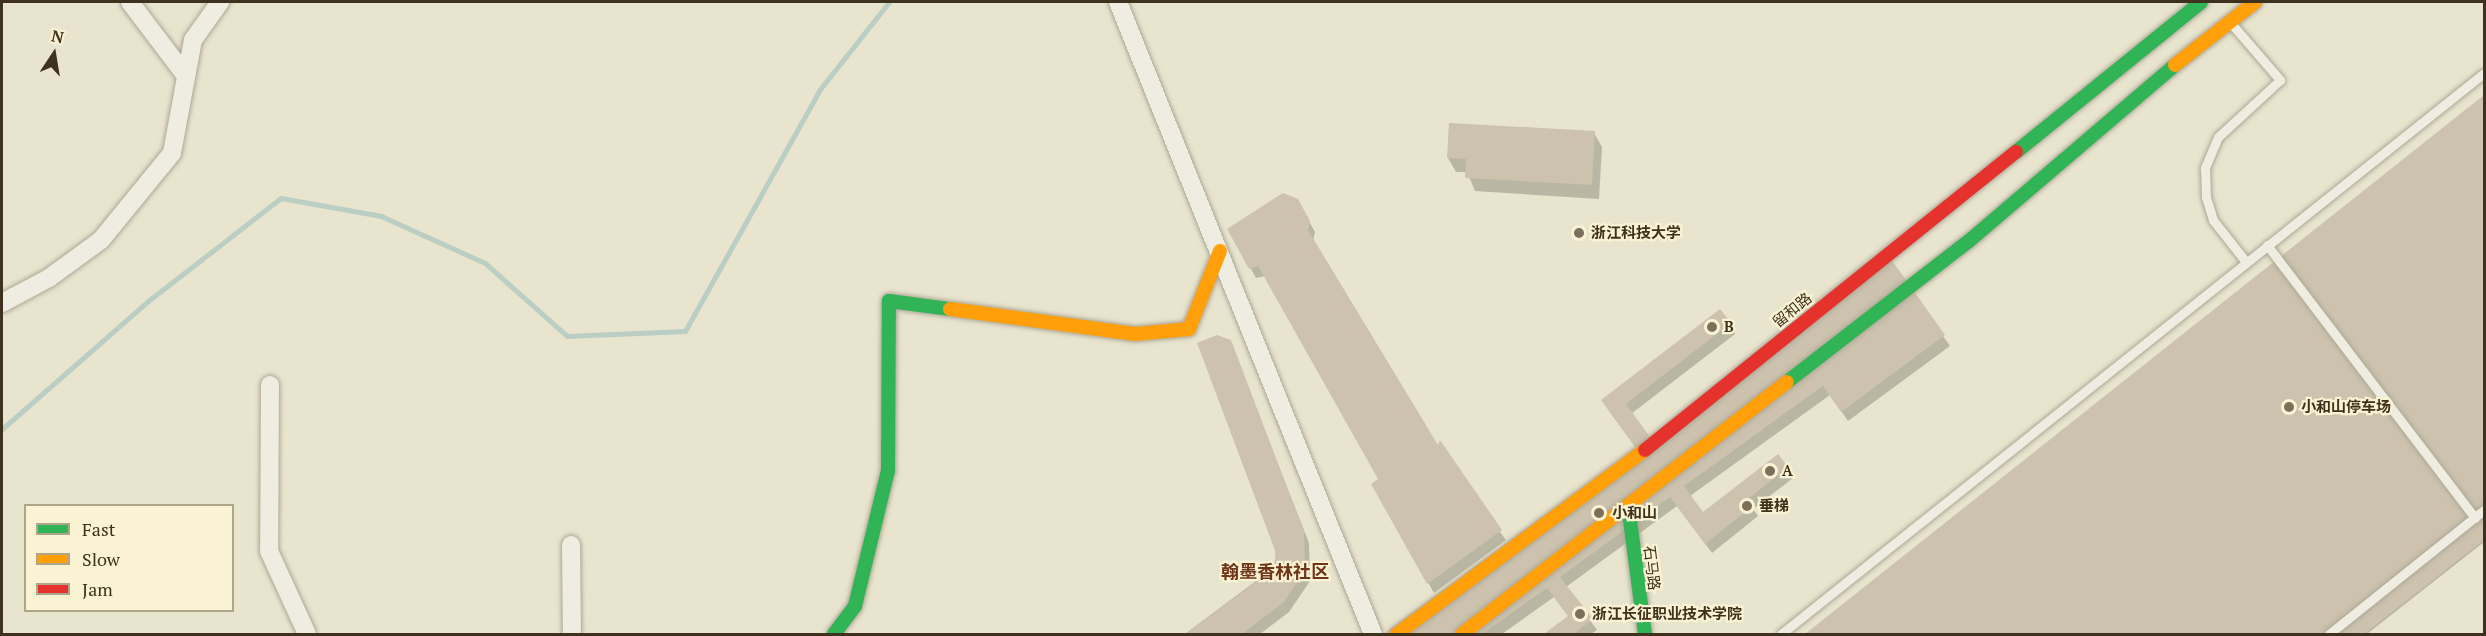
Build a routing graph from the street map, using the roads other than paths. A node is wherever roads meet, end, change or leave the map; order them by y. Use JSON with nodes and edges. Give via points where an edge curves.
{"nodes":[{"id":1,"x":130,"y":2,"type":"edge"},
{"id":2,"x":220,"y":2,"type":"edge"},
{"id":3,"x":1118,"y":2,"type":"edge"},
{"id":4,"x":2201,"y":2,"type":"edge"},
{"id":5,"x":2255,"y":2,"type":"edge"},
{"id":6,"x":2229,"y":21,"type":"junction"},
{"id":7,"x":2484,"y":73,"type":"edge"},
{"id":8,"x":186,"y":76,"type":"junction"},
{"id":9,"x":2267,"y":245,"type":"junction"},
{"id":10,"x":1220,"y":251,"type":"junction"},
{"id":11,"x":2246,"y":262,"type":"junction"},
{"id":12,"x":2,"y":303,"type":"edge"},
{"id":13,"x":270,"y":385,"type":"dead end"},
{"id":14,"x":1628,"y":505,"type":"junction"},
{"id":15,"x":2484,"y":510,"type":"edge"},
{"id":16,"x":2475,"y":518,"type":"junction"},
{"id":17,"x":571,"y":544,"type":"dead end"},
{"id":18,"x":307,"y":634,"type":"edge"},
{"id":19,"x":572,"y":634,"type":"edge"},
{"id":20,"x":834,"y":634,"type":"edge"},
{"id":21,"x":1373,"y":634,"type":"edge"},
{"id":22,"x":1396,"y":634,"type":"edge"},
{"id":23,"x":1462,"y":634,"type":"edge"},
{"id":24,"x":1645,"y":634,"type":"edge"},
{"id":25,"x":1781,"y":634,"type":"edge"},
{"id":26,"x":2328,"y":634,"type":"edge"}],
"edges":[{"from":1,"to":8,"type":"street"},
{"from":2,"to":8,"type":"street","via":[[193,40]]},
{"from":3,"to":10,"type":"street"},
{"from":4,"to":22,"type":"main road","name":"留和路","via":[[1680,424]]},
{"from":5,"to":6,"type":"main road"},
{"from":6,"to":11,"type":"lane","via":[[2280,80],[2218,137],[2205,168],[2206,196],[2213,220]]},
{"from":6,"to":14,"type":"main road","via":[[1969,241]]},
{"from":7,"to":9,"type":"lane"},
{"from":8,"to":12,"type":"street","via":[[172,153],[101,240],[49,278]]},
{"from":9,"to":11,"type":"lane"},
{"from":9,"to":16,"type":"lane"},
{"from":10,"to":20,"type":"main road","via":[[1188,329],[1135,334],[889,302],[888,471],[855,606]]},
{"from":10,"to":21,"type":"street"},
{"from":11,"to":25,"type":"lane"},
{"from":13,"to":18,"type":"street","via":[[269,551]]},
{"from":14,"to":23,"type":"main road"},
{"from":14,"to":24,"type":"main road","name":"石马路"},
{"from":15,"to":16,"type":"lane"},
{"from":16,"to":26,"type":"lane"},
{"from":17,"to":19,"type":"street"}]}
